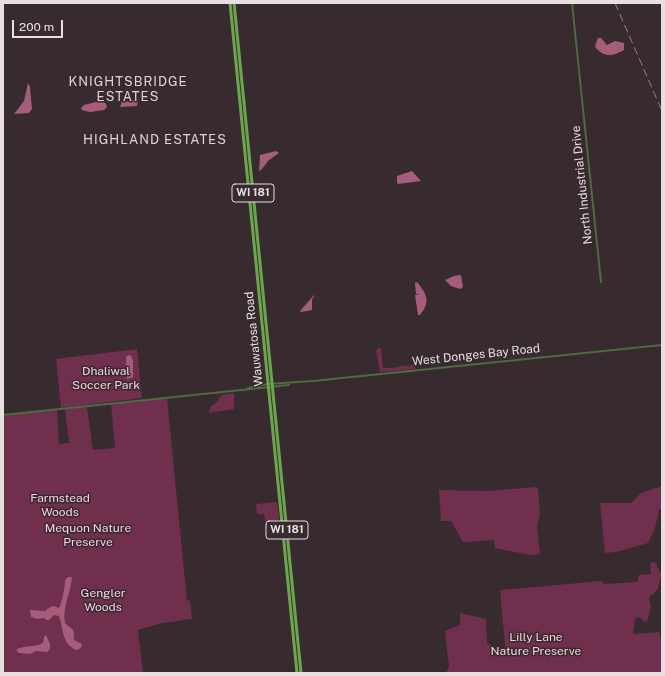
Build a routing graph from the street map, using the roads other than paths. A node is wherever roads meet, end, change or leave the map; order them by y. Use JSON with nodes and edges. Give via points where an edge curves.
{"nodes":[{"id":1,"x":230,"y":3,"type":"edge"},
{"id":2,"x":234,"y":3,"type":"edge"},
{"id":3,"x":572,"y":3,"type":"edge"},
{"id":4,"x":601,"y":282,"type":"dead end"},
{"id":5,"x":662,"y":345,"type":"edge"},
{"id":6,"x":270,"y":386,"type":"junction"},
{"id":7,"x":3,"y":415,"type":"edge"},
{"id":8,"x":297,"y":673,"type":"edge"},
{"id":9,"x":301,"y":673,"type":"edge"}],
"edges":[{"from":1,"to":6,"type":"main road","name":"Wauwatosa Road","number":"WI 181","via":[[266,368]]},
{"from":2,"to":6,"type":"main road","name":"Wauwatosa Road","number":"WI 181"},
{"from":3,"to":4,"type":"street","name":"North Industrial Drive"},
{"from":5,"to":6,"type":"street","name":"West Donges Bay Road"},
{"from":6,"to":7,"type":"street","name":"West Donges Bay Road"},
{"from":6,"to":8,"type":"main road","name":"Wauwatosa Road","number":"WI 181"},
{"from":6,"to":9,"type":"main road","name":"Wauwatosa Road","number":"WI 181","via":[[275,406]]}]}
